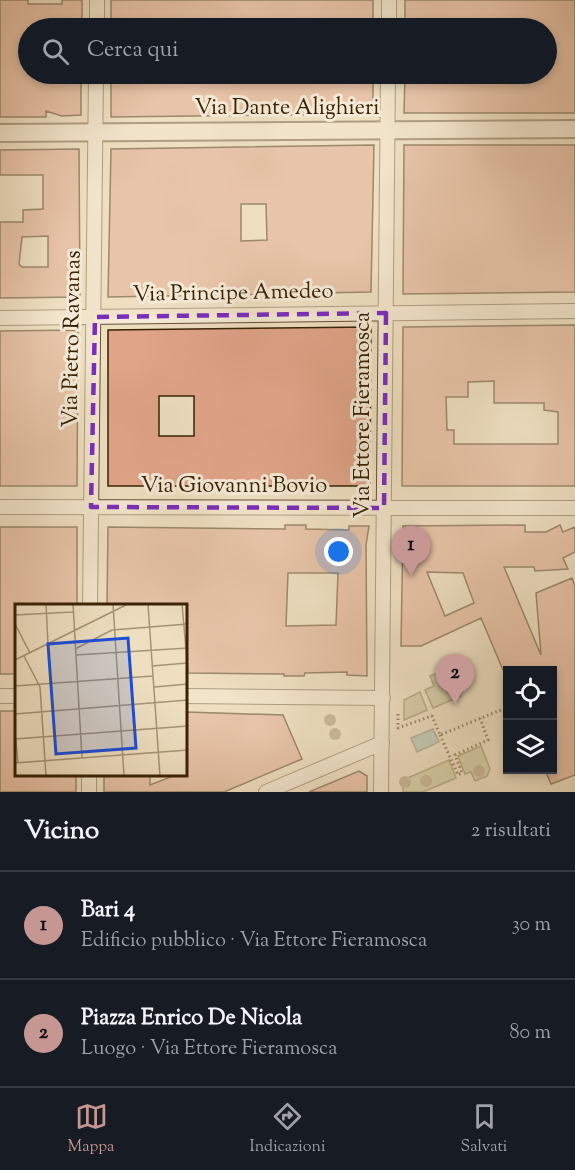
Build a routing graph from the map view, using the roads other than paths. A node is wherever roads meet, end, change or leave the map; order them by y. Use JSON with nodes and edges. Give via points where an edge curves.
{"nodes":[{"id":1,"x":97,"y":0,"type":"edge"},
{"id":2,"x":389,"y":0,"type":"edge"},
{"id":3,"x":97,"y":18,"type":"edge"},
{"id":4,"x":388,"y":18,"type":"edge"},
{"id":5,"x":96,"y":84,"type":"edge"},
{"id":6,"x":388,"y":84,"type":"edge"},
{"id":7,"x":575,"y":129,"type":"edge"},
{"id":8,"x":388,"y":130,"type":"junction"},
{"id":9,"x":96,"y":132,"type":"junction"},
{"id":10,"x":0,"y":133,"type":"edge"},
{"id":11,"x":575,"y":311,"type":"edge"},
{"id":12,"x":386,"y":313,"type":"junction"},
{"id":13,"x":95,"y":317,"type":"junction"},
{"id":14,"x":0,"y":318,"type":"edge"},
{"id":15,"x":0,"y":507,"type":"edge"},
{"id":16,"x":91,"y":507,"type":"junction"},
{"id":17,"x":384,"y":508,"type":"junction"},
{"id":18,"x":575,"y":508,"type":"edge"},
{"id":19,"x":90,"y":604,"type":"edge"},
{"id":20,"x":188,"y":696,"type":"edge"},
{"id":21,"x":383,"y":698,"type":"junction"},
{"id":22,"x":382,"y":743,"type":"junction"},
{"id":23,"x":266,"y":792,"type":"edge"},
{"id":24,"x":381,"y":792,"type":"edge"}],
"edges":[{"from":1,"to":3,"type":"street"},
{"from":2,"to":4,"type":"street"},
{"from":5,"to":9,"type":"street","name":"Via Pietro Ravanas"},
{"from":6,"to":8,"type":"street","name":"Via Ettore Fieramosca"},
{"from":7,"to":8,"type":"street","name":"Via Dante Alighieri"},
{"from":8,"to":9,"type":"street","name":"Via Dante Alighieri"},
{"from":8,"to":12,"type":"street","name":"Via Ettore Fieramosca"},
{"from":9,"to":10,"type":"street","name":"Via Dante Alighieri"},
{"from":9,"to":13,"type":"street","name":"Via Pietro Ravanas"},
{"from":11,"to":12,"type":"street","name":"Via Principe Amedeo"},
{"from":12,"to":13,"type":"street","name":"Via Principe Amedeo"},
{"from":12,"to":17,"type":"street","name":"Via Ettore Fieramosca"},
{"from":13,"to":14,"type":"street","name":"Via Principe Amedeo"},
{"from":13,"to":16,"type":"street","name":"Via Pietro Ravanas"},
{"from":15,"to":16,"type":"street","name":"Via Giovanni Bovio"},
{"from":16,"to":17,"type":"street","name":"Via Giovanni Bovio"},
{"from":16,"to":19,"type":"street","name":"Via Pietro Ravanas"},
{"from":17,"to":18,"type":"street","name":"Via Giovanni Bovio"},
{"from":17,"to":21,"type":"street","name":"Via Ettore Fieramosca"},
{"from":20,"to":21,"type":"street"},
{"from":21,"to":22,"type":"street","name":"Via Ettore Fieramosca"},
{"from":22,"to":23,"type":"street"},
{"from":22,"to":24,"type":"street","name":"Via Ettore Fieramosca"}]}
